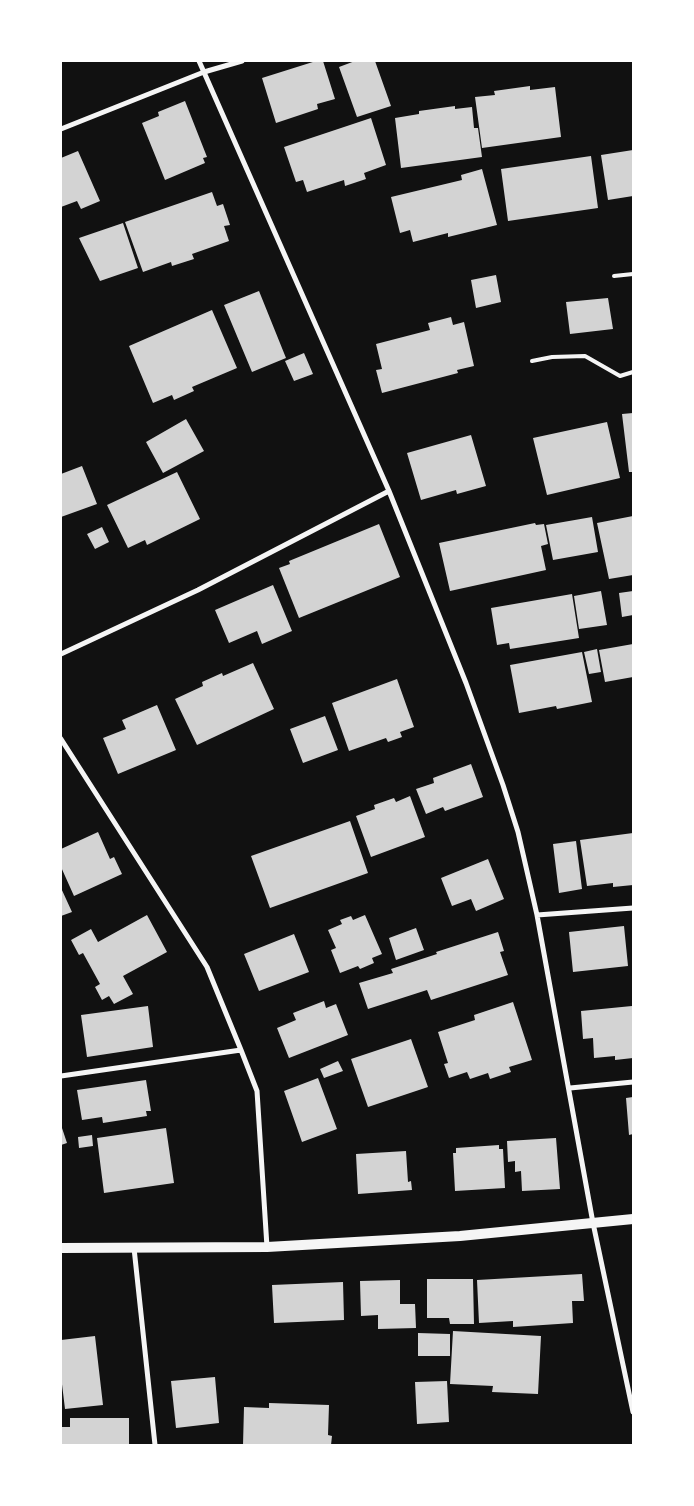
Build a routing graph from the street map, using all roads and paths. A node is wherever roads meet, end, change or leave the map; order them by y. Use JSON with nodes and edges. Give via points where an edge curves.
{"nodes":[{"id":1,"x":199,"y":61,"type":"edge"},
{"id":2,"x":242,"y":61,"type":"edge"},
{"id":3,"x":204,"y":72,"type":"junction"},
{"id":4,"x":61,"y":128,"type":"edge"},
{"id":5,"x":633,"y":274,"type":"edge"},
{"id":6,"x":614,"y":276,"type":"dead end"},
{"id":7,"x":532,"y":361,"type":"dead end"},
{"id":8,"x":633,"y":372,"type":"edge"},
{"id":9,"x":389,"y":491,"type":"junction"},
{"id":10,"x":61,"y":654,"type":"edge"},
{"id":11,"x":61,"y":739,"type":"edge"},
{"id":12,"x":633,"y":908,"type":"edge"},
{"id":13,"x":537,"y":915,"type":"junction"},
{"id":14,"x":241,"y":1050,"type":"junction"},
{"id":15,"x":61,"y":1076,"type":"edge"},
{"id":16,"x":633,"y":1082,"type":"edge"},
{"id":17,"x":570,"y":1088,"type":"junction"},
{"id":18,"x":633,"y":1219,"type":"edge"},
{"id":19,"x":593,"y":1223,"type":"junction"},
{"id":20,"x":267,"y":1247,"type":"junction"},
{"id":21,"x":61,"y":1248,"type":"edge"},
{"id":22,"x":134,"y":1248,"type":"junction"},
{"id":23,"x":633,"y":1412,"type":"edge"},
{"id":24,"x":155,"y":1445,"type":"edge"}],
"edges":[{"from":1,"to":3,"type":"street"},
{"from":2,"to":3,"type":"street"},
{"from":3,"to":4,"type":"street"},
{"from":3,"to":9,"type":"street"},
{"from":5,"to":6,"type":"lane"},
{"from":7,"to":8,"type":"lane","via":[[584,356],[620,376]]},
{"from":9,"to":10,"type":"street","via":[[198,590]]},
{"from":9,"to":13,"type":"street","via":[[503,785],[518,832]]},
{"from":11,"to":14,"type":"street","via":[[207,967]]},
{"from":12,"to":13,"type":"street"},
{"from":13,"to":17,"type":"street"},
{"from":14,"to":15,"type":"street"},
{"from":14,"to":20,"type":"street","via":[[257,1091]]},
{"from":16,"to":17,"type":"street"},
{"from":17,"to":19,"type":"street"},
{"from":18,"to":19,"type":"main road"},
{"from":19,"to":20,"type":"main road","via":[[460,1236]]},
{"from":19,"to":23,"type":"street"},
{"from":20,"to":22,"type":"main road"},
{"from":21,"to":22,"type":"main road"},
{"from":22,"to":24,"type":"street"}]}
